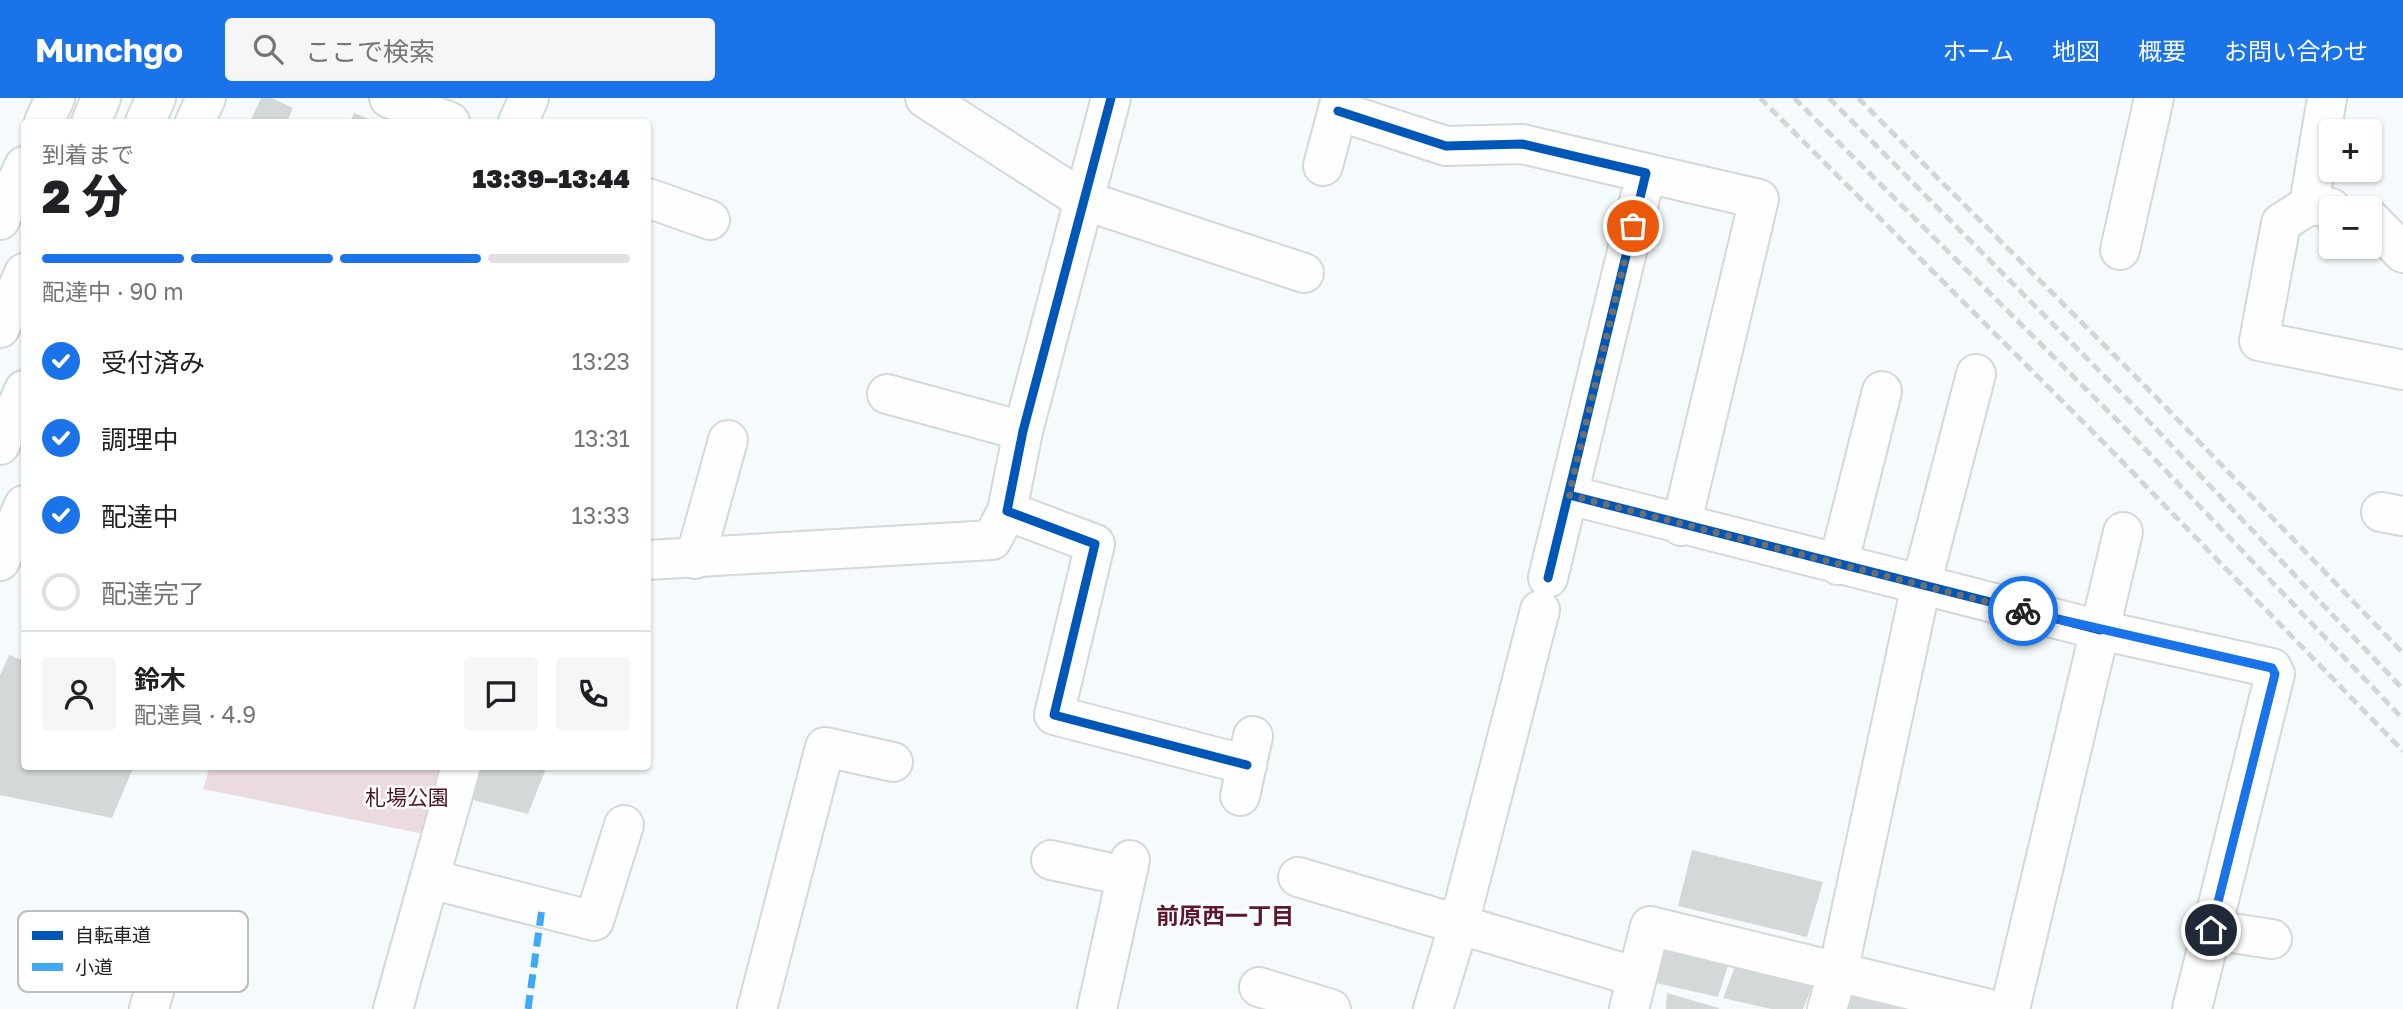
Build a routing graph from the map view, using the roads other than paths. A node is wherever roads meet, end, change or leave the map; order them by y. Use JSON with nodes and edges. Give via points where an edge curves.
{"nodes":[{"id":1,"x":55,"y":98,"type":"edge"},
{"id":2,"x":101,"y":98,"type":"edge"},
{"id":3,"x":156,"y":98,"type":"edge"},
{"id":4,"x":206,"y":98,"type":"edge"},
{"id":5,"x":389,"y":98,"type":"edge"},
{"id":6,"x":529,"y":98,"type":"edge"},
{"id":7,"x":925,"y":98,"type":"edge"},
{"id":8,"x":1111,"y":98,"type":"edge"},
{"id":9,"x":2154,"y":98,"type":"edge"},
{"id":10,"x":2327,"y":98,"type":"edge"},
{"id":11,"x":1340,"y":104,"type":"edge"},
{"id":12,"x":45,"y":119,"type":"edge"},
{"id":13,"x":92,"y":119,"type":"edge"},
{"id":14,"x":146,"y":119,"type":"edge"},
{"id":15,"x":196,"y":119,"type":"edge"},
{"id":16,"x":442,"y":119,"type":"edge"},
{"id":17,"x":519,"y":119,"type":"edge"},
{"id":18,"x":1323,"y":166,"type":"dead end"},
{"id":19,"x":17,"y":171,"type":"edge"},
{"id":20,"x":1646,"y":173,"type":"junction"},
{"id":21,"x":2321,"y":196,"type":"edge"},
{"id":22,"x":651,"y":199,"type":"edge"},
{"id":23,"x":1083,"y":200,"type":"junction"},
{"id":24,"x":2319,"y":207,"type":"edge"},
{"id":25,"x":0,"y":220,"type":"edge"},
{"id":26,"x":710,"y":220,"type":"dead end"},
{"id":27,"x":2382,"y":231,"type":"edge"},
{"id":28,"x":2120,"y":250,"type":"dead end"},
{"id":29,"x":2403,"y":253,"type":"edge"},
{"id":30,"x":1304,"y":273,"type":"dead end"},
{"id":31,"x":21,"y":280,"type":"edge"},
{"id":32,"x":0,"y":328,"type":"edge"},
{"id":33,"x":2403,"y":370,"type":"edge"},
{"id":34,"x":1976,"y":374,"type":"dead end"},
{"id":35,"x":1882,"y":391,"type":"dead end"},
{"id":36,"x":887,"y":394,"type":"dead end"},
{"id":37,"x":21,"y":397,"type":"edge"},
{"id":38,"x":1023,"y":431,"type":"junction"},
{"id":39,"x":728,"y":440,"type":"dead end"},
{"id":40,"x":0,"y":445,"type":"edge"},
{"id":41,"x":1569,"y":495,"type":"junction"},
{"id":42,"x":21,"y":512,"type":"edge"},
{"id":43,"x":1007,"y":512,"type":"junction"},
{"id":44,"x":1681,"y":526,"type":"junction"},
{"id":45,"x":2123,"y":532,"type":"dead end"},
{"id":46,"x":695,"y":559,"type":"junction"},
{"id":47,"x":651,"y":560,"type":"edge"},
{"id":48,"x":0,"y":561,"type":"edge"},
{"id":49,"x":1838,"y":565,"type":"junction"},
{"id":50,"x":1922,"y":585,"type":"junction"},
{"id":51,"x":2100,"y":630,"type":"junction"},
{"id":52,"x":893,"y":762,"type":"dead end"},
{"id":53,"x":1247,"y":766,"type":"dead end"},
{"id":54,"x":460,"y":770,"type":"edge"},
{"id":55,"x":624,"y":825,"type":"dead end"},
{"id":56,"x":1051,"y":860,"type":"dead end"},
{"id":57,"x":1298,"y":877,"type":"dead end"},
{"id":58,"x":430,"y":879,"type":"junction"},
{"id":59,"x":1459,"y":924,"type":"junction"},
{"id":60,"x":2211,"y":930,"type":"junction"},
{"id":61,"x":2272,"y":939,"type":"dead end"},
{"id":62,"x":1838,"y":972,"type":"junction"},
{"id":63,"x":1259,"y":987,"type":"dead end"},
{"id":64,"x":1633,"y":993,"type":"edge"},
{"id":65,"x":393,"y":1009,"type":"edge"},
{"id":66,"x":757,"y":1009,"type":"edge"},
{"id":67,"x":1097,"y":1009,"type":"edge"},
{"id":68,"x":1331,"y":1009,"type":"edge"},
{"id":69,"x":1433,"y":1009,"type":"edge"},
{"id":70,"x":1827,"y":1009,"type":"edge"},
{"id":71,"x":1989,"y":1009,"type":"edge"},
{"id":72,"x":2010,"y":1009,"type":"edge"},
{"id":73,"x":2192,"y":1009,"type":"edge"}],
"edges":[{"from":1,"to":12,"type":"street"},
{"from":2,"to":13,"type":"street"},
{"from":3,"to":14,"type":"street"},
{"from":4,"to":15,"type":"street"},
{"from":5,"to":16,"type":"street"},
{"from":6,"to":17,"type":"street"},
{"from":7,"to":23,"type":"street"},
{"from":8,"to":23,"type":"street"},
{"from":9,"to":28,"type":"street"},
{"from":10,"to":21,"type":"street"},
{"from":11,"to":18,"type":"street"},
{"from":11,"to":20,"type":"street","via":[[1446,146],[1522,144]]},
{"from":19,"to":25,"type":"street"},
{"from":20,"to":41,"type":"street"},
{"from":20,"to":44,"type":"street","via":[[1759,199]]},
{"from":22,"to":26,"type":"street"},
{"from":23,"to":30,"type":"street"},
{"from":23,"to":38,"type":"street"},
{"from":24,"to":33,"type":"street","via":[[2281,223],[2259,341]]},
{"from":27,"to":29,"type":"street"},
{"from":31,"to":32,"type":"street"},
{"from":34,"to":50,"type":"street"},
{"from":35,"to":49,"type":"street"},
{"from":36,"to":38,"type":"street"},
{"from":37,"to":40,"type":"street"},
{"from":38,"to":43,"type":"street"},
{"from":39,"to":46,"type":"street"},
{"from":41,"to":44,"type":"street"},
{"from":41,"to":59,"type":"street"},
{"from":42,"to":48,"type":"street"},
{"from":43,"to":46,"type":"street","via":[[992,540]]},
{"from":43,"to":53,"type":"street","via":[[1095,544],[1054,715]]},
{"from":44,"to":49,"type":"street"},
{"from":45,"to":51,"type":"street"},
{"from":46,"to":47,"type":"street"},
{"from":49,"to":50,"type":"street"},
{"from":50,"to":51,"type":"street"},
{"from":50,"to":62,"type":"street"},
{"from":51,"to":60,"type":"street","via":[[2272,668],[2275,674]]},
{"from":51,"to":72,"type":"street"},
{"from":52,"to":66,"type":"street","via":[[825,747]]},
{"from":54,"to":58,"type":"street"},
{"from":55,"to":58,"type":"street","via":[[594,921]]},
{"from":56,"to":67,"type":"street","via":[[1127,868]]},
{"from":57,"to":59,"type":"street"},
{"from":58,"to":65,"type":"street"},
{"from":59,"to":64,"type":"street"},
{"from":59,"to":69,"type":"street"},
{"from":60,"to":61,"type":"street"},
{"from":60,"to":73,"type":"street"},
{"from":62,"to":64,"type":"street","via":[[1650,926]]},
{"from":62,"to":70,"type":"street"},
{"from":62,"to":71,"type":"street"},
{"from":63,"to":68,"type":"street"}]}
